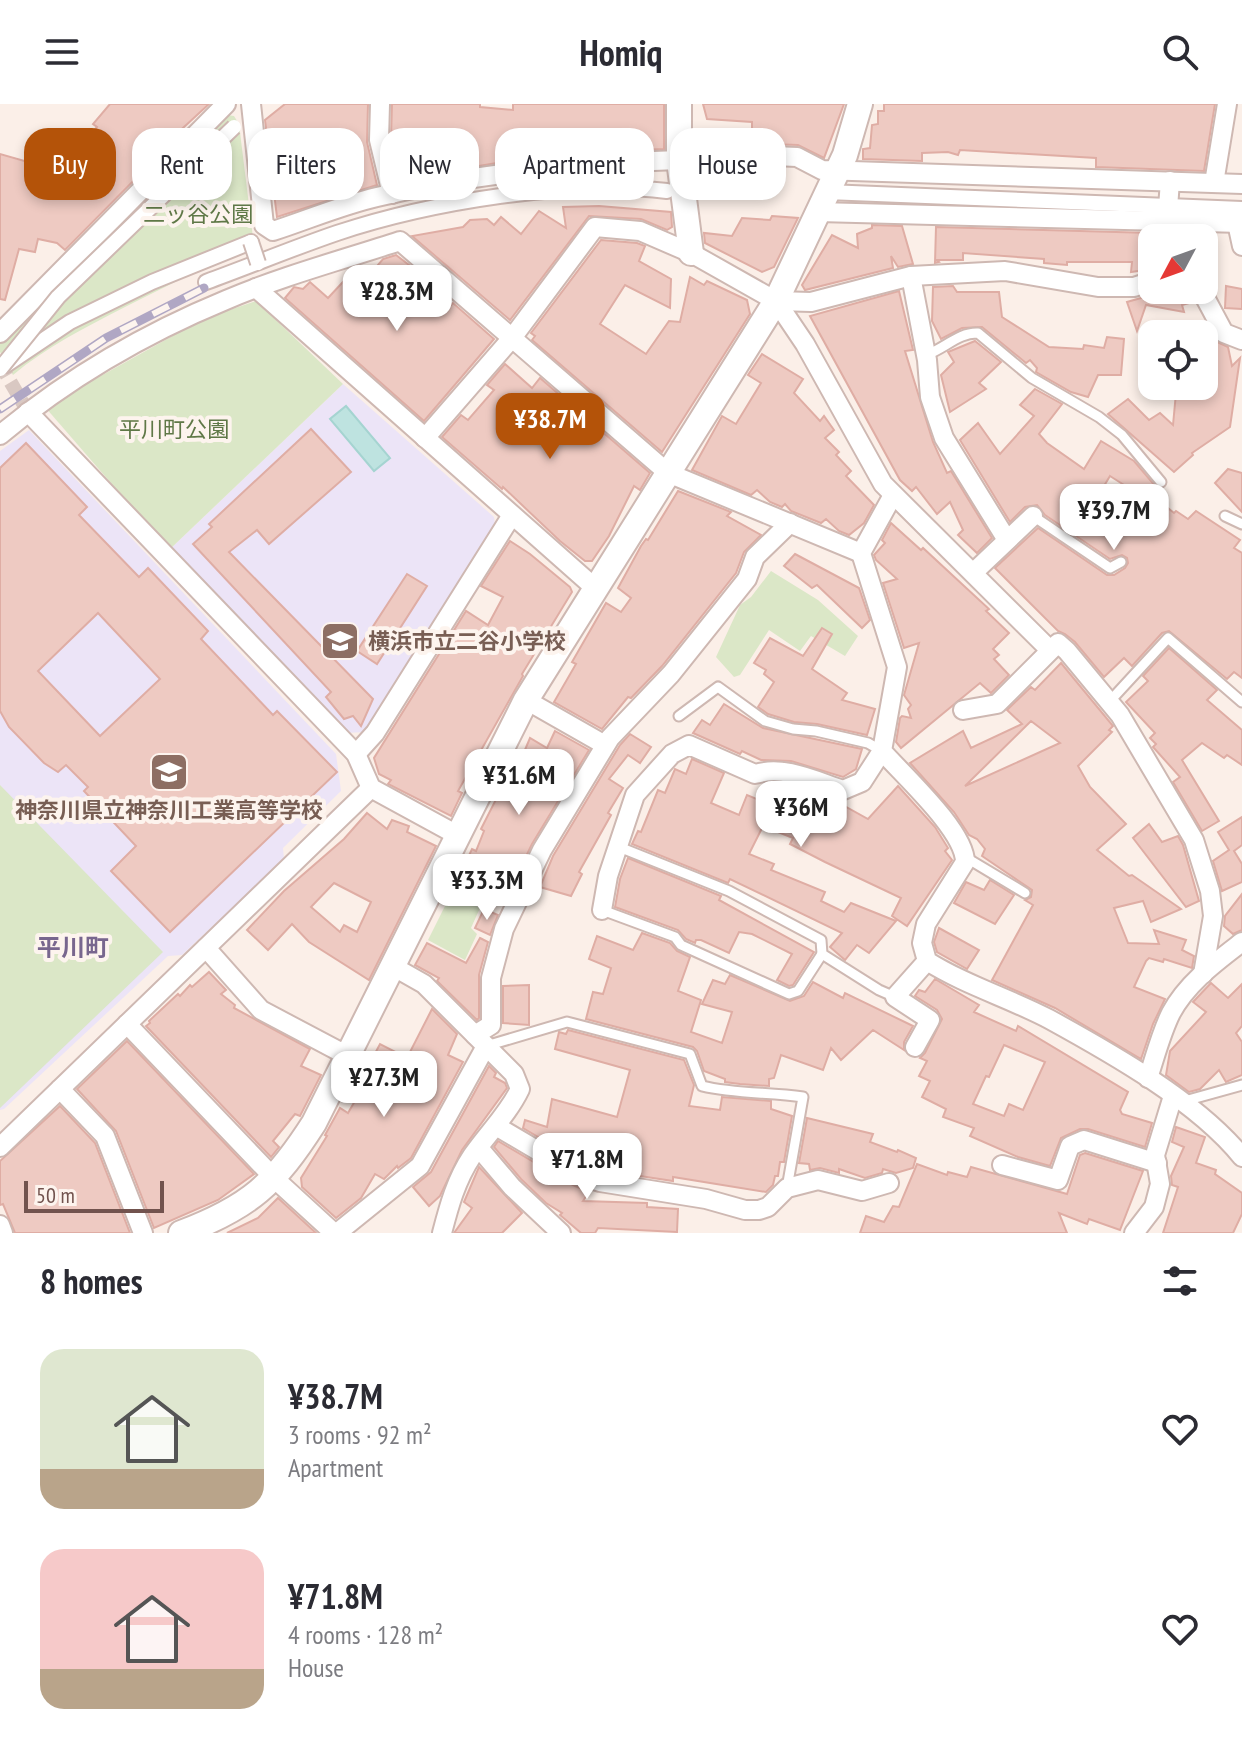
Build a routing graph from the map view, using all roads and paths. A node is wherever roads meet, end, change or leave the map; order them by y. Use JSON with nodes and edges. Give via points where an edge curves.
{"nodes":[{"id":1,"x":226,"y":104,"type":"edge"},
{"id":2,"x":269,"y":104,"type":"edge"},
{"id":3,"x":380,"y":104,"type":"edge"},
{"id":4,"x":679,"y":104,"type":"edge"},
{"id":5,"x":860,"y":104,"type":"edge"},
{"id":6,"x":1227,"y":104,"type":"edge"},
{"id":7,"x":252,"y":112,"type":"edge"},
{"id":8,"x":234,"y":127,"type":"dead end"},
{"id":9,"x":679,"y":128,"type":"edge"},
{"id":10,"x":380,"y":144,"type":"edge"},
{"id":11,"x":670,"y":157,"type":"edge"},
{"id":12,"x":786,"y":157,"type":"edge"},
{"id":13,"x":479,"y":178,"type":"edge"},
{"id":14,"x":1170,"y":181,"type":"junction"},
{"id":15,"x":1241,"y":181,"type":"edge"},
{"id":16,"x":1214,"y":183,"type":"junction"},
{"id":17,"x":667,"y":191,"type":"dead end"},
{"id":18,"x":828,"y":192,"type":"junction"},
{"id":19,"x":380,"y":196,"type":"edge"},
{"id":20,"x":684,"y":200,"type":"edge"},
{"id":21,"x":1167,"y":213,"type":"junction"},
{"id":22,"x":1240,"y":218,"type":"edge"},
{"id":23,"x":1187,"y":224,"type":"edge"},
{"id":24,"x":1218,"y":225,"type":"edge"},
{"id":25,"x":1242,"y":246,"type":"edge"},
{"id":26,"x":691,"y":253,"type":"junction"},
{"id":27,"x":258,"y":263,"type":"junction"},
{"id":28,"x":911,"y":276,"type":"junction"},
{"id":29,"x":206,"y":282,"type":"dead end"},
{"id":30,"x":1138,"y":286,"type":"edge"},
{"id":31,"x":256,"y":288,"type":"junction"},
{"id":32,"x":776,"y":301,"type":"junction"},
{"id":33,"x":1208,"y":304,"type":"edge"},
{"id":34,"x":0,"y":333,"type":"edge"},
{"id":35,"x":512,"y":338,"type":"junction"},
{"id":36,"x":1242,"y":340,"type":"edge"},
{"id":37,"x":926,"y":355,"type":"junction"},
{"id":38,"x":1,"y":368,"type":"edge"},
{"id":39,"x":28,"y":412,"type":"junction"},
{"id":40,"x":0,"y":435,"type":"edge"},
{"id":41,"x":425,"y":438,"type":"junction"},
{"id":42,"x":668,"y":473,"type":"junction"},
{"id":43,"x":1161,"y":482,"type":"dead end"},
{"id":44,"x":893,"y":495,"type":"junction"},
{"id":45,"x":512,"y":515,"type":"junction"},
{"id":46,"x":1033,"y":516,"type":"joint"},
{"id":47,"x":1225,"y":516,"type":"dead end"},
{"id":48,"x":790,"y":523,"type":"junction"},
{"id":49,"x":1242,"y":524,"type":"edge"},
{"id":50,"x":1007,"y":540,"type":"junction"},
{"id":51,"x":861,"y":553,"type":"junction"},
{"id":52,"x":1121,"y":562,"type":"dead end"},
{"id":53,"x":974,"y":572,"type":"junction"},
{"id":54,"x":595,"y":588,"type":"junction"},
{"id":55,"x":1050,"y":650,"type":"junction"},
{"id":56,"x":526,"y":700,"type":"junction"},
{"id":57,"x":1110,"y":701,"type":"junction"},
{"id":58,"x":1242,"y":702,"type":"edge"},
{"id":59,"x":963,"y":710,"type":"dead end"},
{"id":60,"x":679,"y":716,"type":"dead end"},
{"id":61,"x":605,"y":745,"type":"junction"},
{"id":62,"x":882,"y":751,"type":"junction"},
{"id":63,"x":356,"y":754,"type":"junction"},
{"id":64,"x":371,"y":788,"type":"junction"},
{"id":65,"x":459,"y":836,"type":"junction"},
{"id":66,"x":619,"y":847,"type":"junction"},
{"id":67,"x":965,"y":857,"type":"junction"},
{"id":68,"x":1025,"y":893,"type":"dead end"},
{"id":69,"x":602,"y":910,"type":"joint"},
{"id":70,"x":1242,"y":942,"type":"edge"},
{"id":71,"x":206,"y":948,"type":"junction"},
{"id":72,"x":822,"y":954,"type":"junction"},
{"id":73,"x":927,"y":961,"type":"junction"},
{"id":74,"x":394,"y":967,"type":"junction"},
{"id":75,"x":1203,"y":974,"type":"junction"},
{"id":76,"x":895,"y":997,"type":"junction"},
{"id":77,"x":127,"y":1024,"type":"junction"},
{"id":78,"x":481,"y":1040,"type":"junction"},
{"id":79,"x":915,"y":1047,"type":"dead end"},
{"id":80,"x":348,"y":1056,"type":"junction"},
{"id":81,"x":1148,"y":1078,"type":"junction"},
{"id":82,"x":1242,"y":1085,"type":"edge"},
{"id":83,"x":60,"y":1089,"type":"junction"},
{"id":84,"x":1177,"y":1099,"type":"junction"},
{"id":85,"x":496,"y":1126,"type":"junction"},
{"id":86,"x":0,"y":1147,"type":"edge"},
{"id":87,"x":479,"y":1148,"type":"junction"},
{"id":88,"x":1242,"y":1157,"type":"edge"},
{"id":89,"x":1157,"y":1163,"type":"junction"},
{"id":90,"x":1002,"y":1165,"type":"dead end"},
{"id":91,"x":275,"y":1179,"type":"junction"},
{"id":92,"x":889,"y":1183,"type":"dead end"},
{"id":93,"x":787,"y":1188,"type":"junction"},
{"id":94,"x":0,"y":1225,"type":"edge"},
{"id":95,"x":3,"y":1233,"type":"edge"},
{"id":96,"x":143,"y":1233,"type":"edge"},
{"id":97,"x":181,"y":1233,"type":"edge"},
{"id":98,"x":336,"y":1233,"type":"edge"},
{"id":99,"x":442,"y":1233,"type":"edge"},
{"id":100,"x":561,"y":1233,"type":"edge"},
{"id":101,"x":1134,"y":1233,"type":"edge"}],
"edges":[{"from":1,"to":34,"type":"street"},
{"from":2,"to":7,"type":"street"},
{"from":3,"to":10,"type":"street"},
{"from":4,"to":9,"type":"street"},
{"from":5,"to":18,"type":"street"},
{"from":6,"to":16,"type":"street"},
{"from":7,"to":19,"type":"street","via":[[264,225],[273,231]]},
{"from":8,"to":38,"type":"street","bridge":true,"via":[[58,297]]},
{"from":11,"to":13,"type":"street"},
{"from":12,"to":18,"type":"street","via":[[822,170]]},
{"from":14,"to":16,"type":"street"},
{"from":14,"to":18,"type":"street"},
{"from":14,"to":21,"type":"street"},
{"from":15,"to":16,"type":"street"},
{"from":17,"to":27,"type":"street","via":[[636,187],[543,192],[467,202],[339,233]]},
{"from":18,"to":21,"type":"street"},
{"from":18,"to":32,"type":"street"},
{"from":20,"to":26,"type":"street"},
{"from":21,"to":22,"type":"street"},
{"from":21,"to":23,"type":"street"},
{"from":22,"to":24,"type":"street"},
{"from":22,"to":25,"type":"street"},
{"from":26,"to":32,"type":"street"},
{"from":26,"to":35,"type":"street","via":[[640,231],[595,227]]},
{"from":27,"to":29,"type":"street"},
{"from":27,"to":38,"type":"street","bridge":true,"via":[[251,242],[180,270],[70,322]]},
{"from":28,"to":30,"type":"street","via":[[1005,271],[1098,287]]},
{"from":28,"to":32,"type":"street","via":[[811,302]]},
{"from":28,"to":37,"type":"street"},
{"from":31,"to":35,"type":"street","via":[[400,241]]},
{"from":31,"to":39,"type":"street","via":[[163,330]]},
{"from":31,"to":41,"type":"street"},
{"from":32,"to":42,"type":"street"},
{"from":32,"to":44,"type":"street"},
{"from":33,"to":36,"type":"street","via":[[1224,333]]},
{"from":35,"to":41,"type":"street"},
{"from":35,"to":42,"type":"street"},
{"from":37,"to":43,"type":"lane","via":[[967,332],[978,333],[1032,378],[1122,435]]},
{"from":37,"to":50,"type":"street","via":[[930,397],[944,438]]},
{"from":39,"to":40,"type":"street"},
{"from":39,"to":63,"type":"street"},
{"from":41,"to":45,"type":"street"},
{"from":42,"to":48,"type":"street"},
{"from":42,"to":54,"type":"street"},
{"from":44,"to":51,"type":"street"},
{"from":44,"to":53,"type":"street"},
{"from":45,"to":54,"type":"street"},
{"from":45,"to":63,"type":"street","via":[[375,733]]},
{"from":46,"to":50,"type":"street"},
{"from":46,"to":52,"type":"lane","via":[[1110,568]]},
{"from":47,"to":49,"type":"lane"},
{"from":48,"to":51,"type":"street"},
{"from":48,"to":61,"type":"street","via":[[755,557],[747,579],[671,674]]},
{"from":50,"to":53,"type":"street"},
{"from":51,"to":62,"type":"street","via":[[897,667]]},
{"from":53,"to":55,"type":"street"},
{"from":54,"to":56,"type":"street"},
{"from":55,"to":57,"type":"street","via":[[1058,643]]},
{"from":55,"to":59,"type":"street","via":[[997,704]]},
{"from":56,"to":61,"type":"street"},
{"from":56,"to":65,"type":"street"},
{"from":57,"to":58,"type":"lane","via":[[1168,638]]},
{"from":57,"to":75,"type":"street","via":[[1194,840],[1213,916]]},
{"from":60,"to":62,"type":"lane","via":[[718,687],[765,721],[868,743]]},
{"from":61,"to":78,"type":"street","via":[[542,850],[504,929],[491,978],[491,1025]]},
{"from":62,"to":66,"type":"street","via":[[862,782],[843,790],[790,772],[755,774],[689,745],[672,754],[635,795]]},
{"from":62,"to":67,"type":"street","via":[[954,831]]},
{"from":63,"to":64,"type":"street"},
{"from":64,"to":65,"type":"street"},
{"from":64,"to":71,"type":"street"},
{"from":65,"to":74,"type":"street"},
{"from":66,"to":69,"type":"street"},
{"from":66,"to":72,"type":"lane","via":[[742,898],[821,940]]},
{"from":67,"to":68,"type":"lane"},
{"from":67,"to":73,"type":"street","via":[[926,924],[922,943]]},
{"from":69,"to":72,"type":"lane","via":[[675,937],[681,945],[789,994],[798,991]]},
{"from":70,"to":75,"type":"street"},
{"from":71,"to":77,"type":"street"},
{"from":71,"to":80,"type":"street","via":[[261,1010]]},
{"from":72,"to":76,"type":"lane"},
{"from":73,"to":76,"type":"street"},
{"from":73,"to":81,"type":"street","via":[[1048,1019]]},
{"from":74,"to":78,"type":"street","via":[[424,984]]},
{"from":74,"to":80,"type":"street"},
{"from":75,"to":81,"type":"street","via":[[1171,1012]]},
{"from":76,"to":79,"type":"street","via":[[930,1020]]},
{"from":77,"to":83,"type":"street"},
{"from":77,"to":91,"type":"street"},
{"from":78,"to":85,"type":"street","via":[[514,1074],[520,1089]]},
{"from":78,"to":93,"type":"lane","via":[[567,1022],[690,1054],[702,1086],[803,1097]]},
{"from":78,"to":98,"type":"street","via":[[420,1166]]},
{"from":80,"to":91,"type":"street","via":[[314,1123]]},
{"from":81,"to":84,"type":"street"},
{"from":82,"to":84,"type":"lane"},
{"from":83,"to":86,"type":"street"},
{"from":83,"to":96,"type":"street","via":[[105,1136]]},
{"from":84,"to":88,"type":"street"},
{"from":84,"to":89,"type":"street","via":[[1155,1155]]},
{"from":85,"to":87,"type":"street"},
{"from":85,"to":93,"type":"street","via":[[600,1182],[745,1210],[768,1207]]},
{"from":87,"to":99,"type":"street","via":[[451,1196]]},
{"from":87,"to":100,"type":"street"},
{"from":89,"to":90,"type":"street","via":[[1084,1140],[1070,1146],[1058,1180]]},
{"from":89,"to":101,"type":"street","via":[[1160,1184],[1154,1207]]},
{"from":91,"to":97,"type":"street","via":[[247,1203]]},
{"from":91,"to":98,"type":"street"},
{"from":92,"to":93,"type":"street","via":[[862,1191],[818,1180]]},
{"from":94,"to":95,"type":"street"}]}
